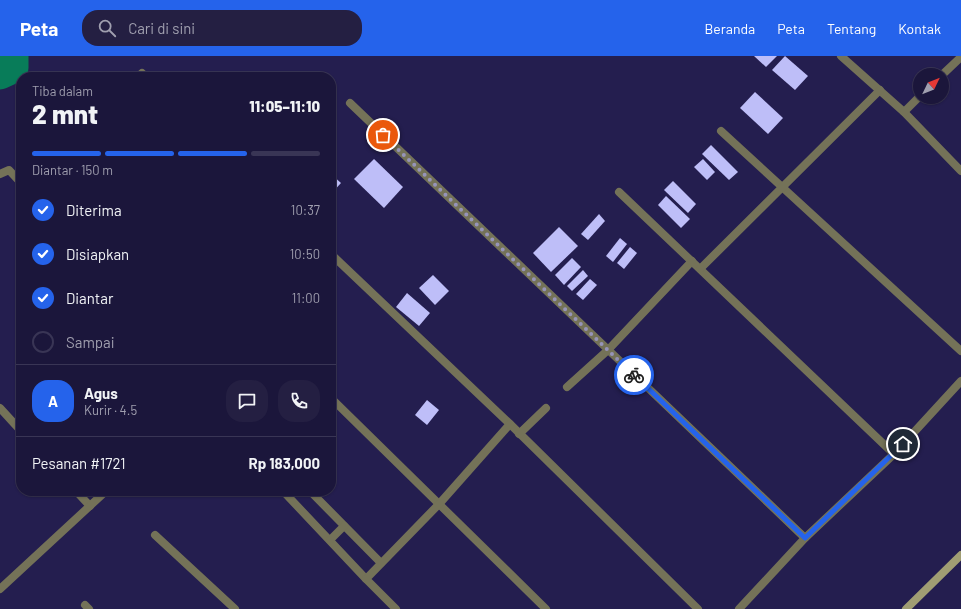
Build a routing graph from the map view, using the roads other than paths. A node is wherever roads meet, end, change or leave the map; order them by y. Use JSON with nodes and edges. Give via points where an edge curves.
{"nodes":[{"id":1,"x":841,"y":56,"type":"edge"},
{"id":2,"x":961,"y":57,"type":"edge"},
{"id":3,"x":949,"y":68,"type":"edge"},
{"id":4,"x":880,"y":90,"type":"junction"},
{"id":5,"x":350,"y":102,"type":"dead end"},
{"id":6,"x":913,"y":103,"type":"edge"},
{"id":7,"x":904,"y":112,"type":"junction"},
{"id":8,"x":721,"y":131,"type":"dead end"},
{"id":9,"x":961,"y":171,"type":"edge"},
{"id":10,"x":0,"y":174,"type":"edge"},
{"id":11,"x":16,"y":178,"type":"edge"},
{"id":12,"x":784,"y":187,"type":"junction"},
{"id":13,"x":619,"y":192,"type":"dead end"},
{"id":14,"x":336,"y":259,"type":"edge"},
{"id":15,"x":692,"y":261,"type":"junction"},
{"id":16,"x":701,"y":268,"type":"junction"},
{"id":17,"x":608,"y":350,"type":"junction"},
{"id":18,"x":961,"y":350,"type":"edge"},
{"id":19,"x":961,"y":381,"type":"edge"},
{"id":20,"x":567,"y":387,"type":"dead end"},
{"id":21,"x":336,"y":403,"type":"edge"},
{"id":22,"x":0,"y":408,"type":"edge"},
{"id":23,"x":546,"y":408,"type":"dead end"},
{"id":24,"x":510,"y":424,"type":"junction"},
{"id":25,"x":16,"y":426,"type":"edge"},
{"id":26,"x":519,"y":434,"type":"junction"},
{"id":27,"x":894,"y":454,"type":"junction"},
{"id":28,"x":81,"y":496,"type":"edge"},
{"id":29,"x":101,"y":496,"type":"edge"},
{"id":30,"x":288,"y":496,"type":"edge"},
{"id":31,"x":315,"y":496,"type":"edge"},
{"id":32,"x":440,"y":503,"type":"junction"},
{"id":33,"x":90,"y":506,"type":"junction"},
{"id":34,"x":344,"y":526,"type":"junction"},
{"id":35,"x":155,"y":535,"type":"dead end"},
{"id":36,"x":805,"y":538,"type":"junction"},
{"id":37,"x":330,"y":540,"type":"junction"},
{"id":38,"x":961,"y":555,"type":"edge"},
{"id":39,"x":381,"y":563,"type":"junction"},
{"id":40,"x":366,"y":579,"type":"junction"},
{"id":41,"x":0,"y":589,"type":"edge"},
{"id":42,"x":235,"y":609,"type":"edge"},
{"id":43,"x":396,"y":609,"type":"edge"},
{"id":44,"x":546,"y":609,"type":"edge"},
{"id":45,"x":698,"y":609,"type":"edge"},
{"id":46,"x":739,"y":609,"type":"edge"},
{"id":47,"x":906,"y":609,"type":"edge"}],
"edges":[{"from":1,"to":4,"type":"street"},
{"from":2,"to":3,"type":"street"},
{"from":4,"to":7,"type":"street"},
{"from":4,"to":12,"type":"street"},
{"from":5,"to":17,"type":"street"},
{"from":6,"to":7,"type":"street"},
{"from":7,"to":9,"type":"street"},
{"from":8,"to":12,"type":"street"},
{"from":10,"to":11,"type":"street","via":[[9,170]]},
{"from":12,"to":16,"type":"street"},
{"from":12,"to":18,"type":"street"},
{"from":13,"to":15,"type":"street"},
{"from":14,"to":24,"type":"street"},
{"from":15,"to":16,"type":"street"},
{"from":15,"to":17,"type":"street"},
{"from":16,"to":27,"type":"street"},
{"from":17,"to":20,"type":"street"},
{"from":17,"to":36,"type":"street"},
{"from":19,"to":27,"type":"street"},
{"from":21,"to":32,"type":"street"},
{"from":22,"to":25,"type":"street"},
{"from":23,"to":26,"type":"street"},
{"from":24,"to":26,"type":"street"},
{"from":24,"to":32,"type":"street"},
{"from":26,"to":45,"type":"street"},
{"from":27,"to":36,"type":"street"},
{"from":28,"to":33,"type":"street"},
{"from":29,"to":33,"type":"street"},
{"from":30,"to":37,"type":"street"},
{"from":31,"to":34,"type":"street"},
{"from":32,"to":39,"type":"street"},
{"from":32,"to":44,"type":"street"},
{"from":33,"to":41,"type":"street"},
{"from":34,"to":37,"type":"street"},
{"from":34,"to":39,"type":"street"},
{"from":35,"to":42,"type":"street"},
{"from":36,"to":46,"type":"street"},
{"from":37,"to":40,"type":"street"},
{"from":38,"to":47,"type":"main road"},
{"from":39,"to":40,"type":"street"},
{"from":40,"to":43,"type":"street"}]}
